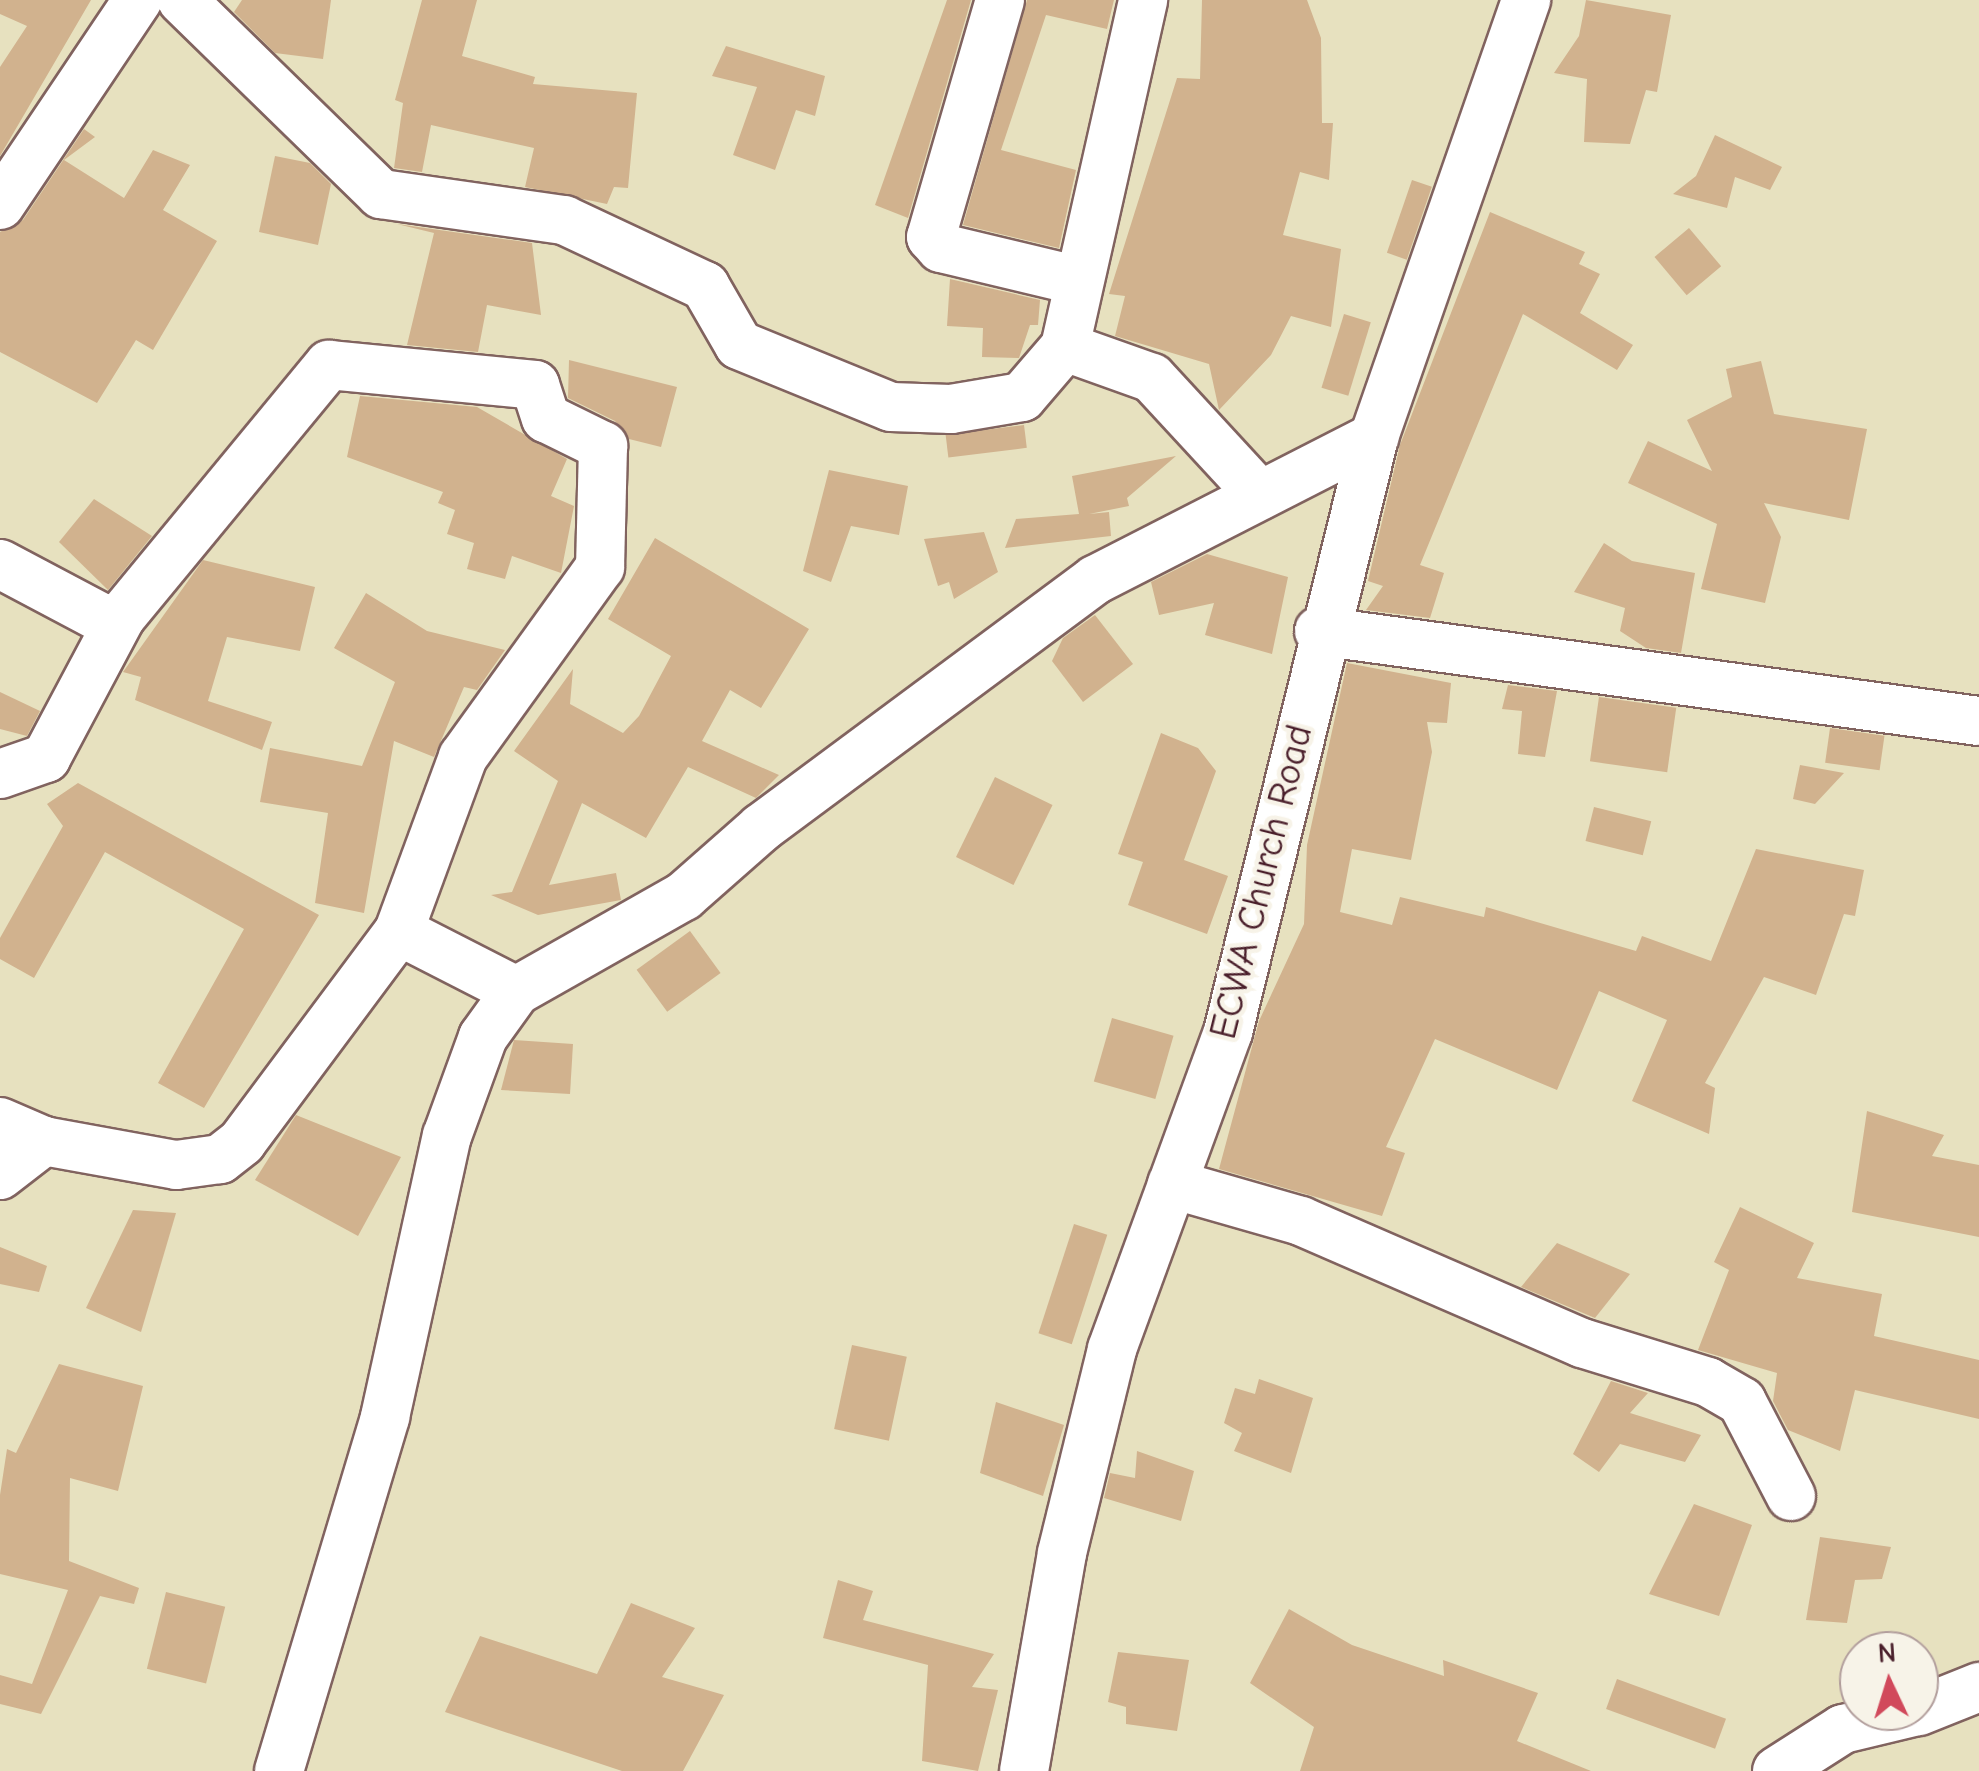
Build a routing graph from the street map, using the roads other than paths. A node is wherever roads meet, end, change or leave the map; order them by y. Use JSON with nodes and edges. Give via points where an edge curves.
{"nodes":[{"id":1,"x":138,"y":0,"type":"edge"},
{"id":2,"x":182,"y":0,"type":"edge"},
{"id":3,"x":1000,"y":0,"type":"edge"},
{"id":4,"x":1143,"y":0,"type":"edge"},
{"id":5,"x":1526,"y":0,"type":"edge"},
{"id":6,"x":0,"y":205,"type":"edge"},
{"id":7,"x":1075,"y":280,"type":"junction"},
{"id":8,"x":1066,"y":347,"type":"junction"},
{"id":9,"x":1374,"y":437,"type":"junction"},
{"id":10,"x":1260,"y":496,"type":"junction"},
{"id":11,"x":0,"y":564,"type":"edge"},
{"id":12,"x":122,"y":617,"type":"junction"},
{"id":13,"x":1319,"y":630,"type":"junction"},
{"id":14,"x":1979,"y":721,"type":"edge"},
{"id":15,"x":0,"y":774,"type":"edge"},
{"id":16,"x":399,"y":931,"type":"junction"},
{"id":17,"x":516,"y":991,"type":"junction"},
{"id":18,"x":0,"y":1122,"type":"edge"},
{"id":19,"x":44,"y":1141,"type":"junction"},
{"id":20,"x":0,"y":1176,"type":"edge"},
{"id":21,"x":1172,"y":1184,"type":"junction"},
{"id":22,"x":1790,"y":1496,"type":"dead end"},
{"id":23,"x":1979,"y":1687,"type":"edge"},
{"id":24,"x":1939,"y":1703,"type":"edge"},
{"id":25,"x":1839,"y":1731,"type":"edge"},
{"id":26,"x":279,"y":1771,"type":"edge"},
{"id":27,"x":1024,"y":1771,"type":"edge"},
{"id":28,"x":1777,"y":1771,"type":"edge"}],
"edges":[{"from":1,"to":6,"type":"street"},
{"from":2,"to":8,"type":"street","via":[[381,194],[564,220],[705,286],[739,345],[890,407],[1022,397]]},
{"from":3,"to":7,"type":"street","via":[[930,237],[941,248]]},
{"from":4,"to":7,"type":"street"},
{"from":5,"to":9,"type":"street","name":"ECWA Church Road"},
{"from":7,"to":8,"type":"street"},
{"from":8,"to":10,"type":"street","via":[[1152,378]]},
{"from":9,"to":10,"type":"street"},
{"from":9,"to":13,"type":"street","name":"ECWA Church Road"},
{"from":10,"to":17,"type":"street","via":[[1095,580],[761,828],[684,896]]},
{"from":11,"to":12,"type":"street","via":[[104,619]]},
{"from":12,"to":15,"type":"street","via":[[46,758]]},
{"from":12,"to":16,"type":"street","via":[[328,365],[535,385],[546,418],[603,446],[600,567],[463,758]]},
{"from":13,"to":14,"type":"street"},
{"from":13,"to":21,"type":"street","name":"ECWA Church Road","via":[[1282,827],[1228,1032]]},
{"from":16,"to":17,"type":"street"},
{"from":16,"to":19,"type":"street","via":[[242,1142],[220,1159],[176,1165]]},
{"from":17,"to":26,"type":"street","via":[[483,1036],[446,1136],[384,1417]]},
{"from":18,"to":19,"type":"street"},
{"from":19,"to":20,"type":"street"},
{"from":21,"to":22,"type":"street","via":[[1301,1221],[1582,1343],[1708,1382],[1742,1402]]},
{"from":21,"to":27,"type":"street","name":"ECWA Church Road","via":[[1112,1349],[1062,1553]]},
{"from":23,"to":24,"type":"street"},
{"from":25,"to":28,"type":"street"}]}
